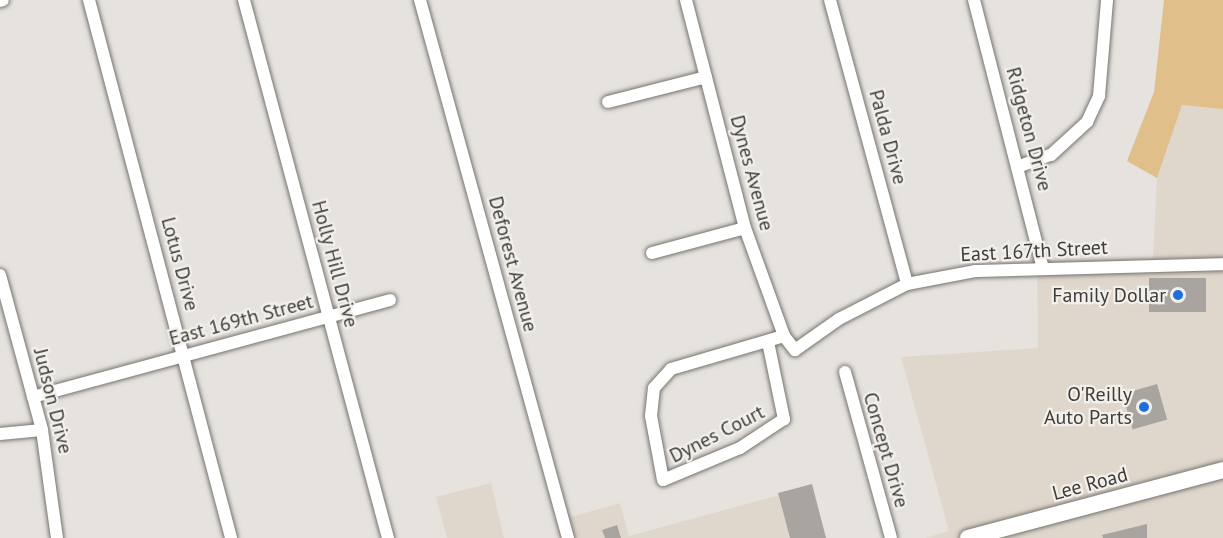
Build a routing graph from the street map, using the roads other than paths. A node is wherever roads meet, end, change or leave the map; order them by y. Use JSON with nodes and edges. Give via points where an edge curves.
{"nodes":[{"id":1,"x":89,"y":0,"type":"edge"},
{"id":2,"x":244,"y":0,"type":"edge"},
{"id":3,"x":420,"y":0,"type":"edge"},
{"id":4,"x":686,"y":0,"type":"edge"},
{"id":5,"x":830,"y":0,"type":"edge"},
{"id":6,"x":974,"y":0,"type":"edge"},
{"id":7,"x":1107,"y":0,"type":"edge"},
{"id":8,"x":706,"y":76,"type":"junction"},
{"id":9,"x":608,"y":102,"type":"dead end"},
{"id":10,"x":1020,"y":166,"type":"junction"},
{"id":11,"x":745,"y":228,"type":"junction"},
{"id":12,"x":652,"y":253,"type":"dead end"},
{"id":13,"x":1223,"y":264,"type":"edge"},
{"id":14,"x":1043,"y":268,"type":"junction"},
{"id":15,"x":0,"y":275,"type":"edge"},
{"id":16,"x":907,"y":284,"type":"junction"},
{"id":17,"x":390,"y":300,"type":"dead end"},
{"id":18,"x":329,"y":316,"type":"junction"},
{"id":19,"x":784,"y":336,"type":"junction"},
{"id":20,"x":768,"y":342,"type":"junction"},
{"id":21,"x":795,"y":350,"type":"joint"},
{"id":22,"x":184,"y":356,"type":"junction"},
{"id":23,"x":844,"y":372,"type":"dead end"},
{"id":24,"x":33,"y":397,"type":"junction"},
{"id":25,"x":42,"y":430,"type":"junction"},
{"id":26,"x":0,"y":435,"type":"edge"},
{"id":27,"x":1223,"y":470,"type":"edge"},
{"id":28,"x":57,"y":538,"type":"edge"},
{"id":29,"x":231,"y":538,"type":"edge"},
{"id":30,"x":388,"y":538,"type":"edge"},
{"id":31,"x":568,"y":538,"type":"edge"},
{"id":32,"x":891,"y":538,"type":"edge"},
{"id":33,"x":968,"y":538,"type":"edge"}],
"edges":[{"from":1,"to":22,"type":"street","name":"Lotus Drive"},
{"from":2,"to":18,"type":"street","name":"Holly Hill Drive"},
{"from":3,"to":31,"type":"street","name":"Deforest Avenue"},
{"from":4,"to":8,"type":"street","name":"Dynes Avenue"},
{"from":5,"to":16,"type":"street","name":"Palda Drive"},
{"from":6,"to":10,"type":"street","name":"Ridgeton Drive"},
{"from":7,"to":10,"type":"street","via":[[1099,96],[1087,122],[1051,155]]},
{"from":8,"to":9,"type":"street"},
{"from":8,"to":11,"type":"street","name":"Dynes Avenue"},
{"from":10,"to":14,"type":"street","name":"Ridgeton Drive"},
{"from":11,"to":12,"type":"street"},
{"from":11,"to":19,"type":"street","name":"Dynes Avenue"},
{"from":13,"to":14,"type":"street","name":"East 167th Street"},
{"from":14,"to":16,"type":"street","name":"East 167th Street","via":[[975,271]]},
{"from":15,"to":24,"type":"street","name":"Judson Drive"},
{"from":16,"to":21,"type":"street","name":"East 167th Street","via":[[839,319]]},
{"from":17,"to":18,"type":"street","name":"East 169th Street"},
{"from":18,"to":22,"type":"street","name":"East 169th Street"},
{"from":18,"to":30,"type":"street","name":"Holly Hill Drive"},
{"from":19,"to":20,"type":"street","name":"Dynes Court"},
{"from":19,"to":21,"type":"street","name":"Dynes Avenue"},
{"from":20,"to":20,"type":"street","name":"Dynes Court","via":[[671,369],[654,388],[651,416],[663,480],[776,429],[784,418]]},
{"from":22,"to":24,"type":"street","name":"East 169th Street"},
{"from":22,"to":29,"type":"street","name":"Lotus Drive"},
{"from":23,"to":32,"type":"street","name":"Concept Drive"},
{"from":24,"to":25,"type":"street","name":"Judson Drive"},
{"from":25,"to":26,"type":"street"},
{"from":25,"to":28,"type":"street","name":"Judson Drive"},
{"from":27,"to":33,"type":"main road","name":"Lee Road"}]}
